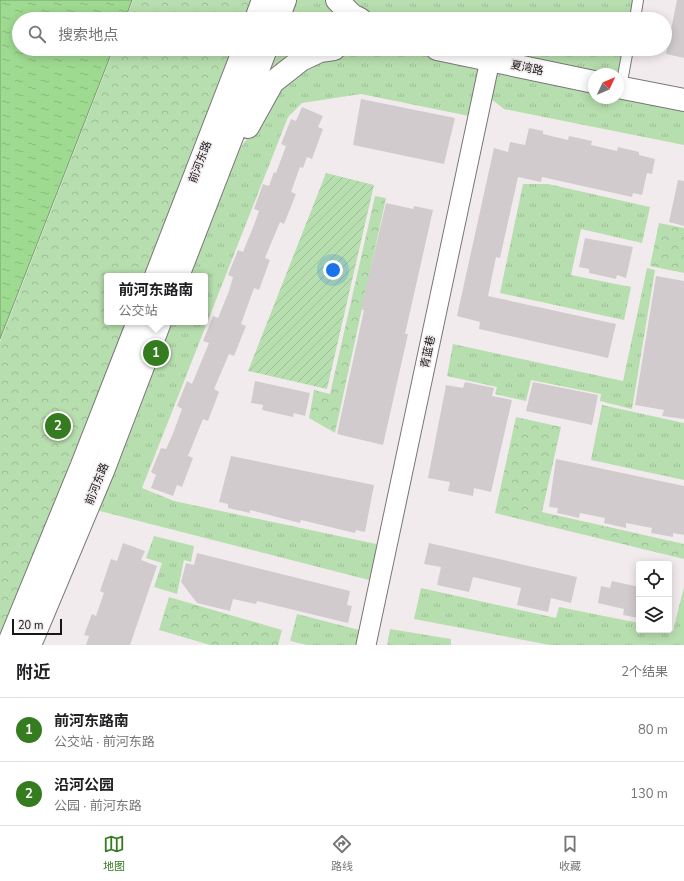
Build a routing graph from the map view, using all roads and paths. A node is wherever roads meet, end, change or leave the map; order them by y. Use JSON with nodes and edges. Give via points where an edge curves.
{"nodes":[{"id":1,"x":263,"y":0,"type":"edge"},
{"id":2,"x":285,"y":0,"type":"edge"},
{"id":3,"x":337,"y":0,"type":"edge"},
{"id":4,"x":638,"y":0,"type":"edge"},
{"id":5,"x":259,"y":12,"type":"edge"},
{"id":6,"x":281,"y":12,"type":"edge"},
{"id":7,"x":349,"y":12,"type":"edge"},
{"id":8,"x":635,"y":12,"type":"edge"},
{"id":9,"x":241,"y":56,"type":"edge"},
{"id":10,"x":263,"y":56,"type":"edge"},
{"id":11,"x":309,"y":56,"type":"edge"},
{"id":12,"x":471,"y":56,"type":"edge"},
{"id":13,"x":626,"y":56,"type":"edge"},
{"id":14,"x":490,"y":60,"type":"junction"},
{"id":15,"x":624,"y":68,"type":"edge"},
{"id":16,"x":588,"y":81,"type":"edge"},
{"id":17,"x":624,"y":88,"type":"edge"},
{"id":18,"x":684,"y":100,"type":"edge"},
{"id":19,"x":222,"y":162,"type":"junction"},
{"id":20,"x":157,"y":273,"type":"edge"},
{"id":21,"x":179,"y":273,"type":"edge"},
{"id":22,"x":137,"y":325,"type":"edge"},
{"id":23,"x":159,"y":325,"type":"edge"},
{"id":24,"x":8,"y":645,"type":"edge"},
{"id":25,"x":30,"y":645,"type":"edge"},
{"id":26,"x":366,"y":645,"type":"edge"}],
"edges":[{"from":1,"to":5,"type":"main road"},
{"from":2,"to":6,"type":"main road"},
{"from":3,"to":7,"type":"main road"},
{"from":4,"to":8,"type":"lane"},
{"from":9,"to":20,"type":"main road","name":"前河东路"},
{"from":10,"to":19,"type":"main road","name":"前河东路"},
{"from":11,"to":19,"type":"main road","via":[[273,82],[246,130]]},
{"from":12,"to":14,"type":"main road","name":"夏湾路"},
{"from":13,"to":15,"type":"lane"},
{"from":14,"to":16,"type":"main road","name":"夏湾路"},
{"from":14,"to":26,"type":"street","name":"青蓝巷"},
{"from":17,"to":18,"type":"main road"},
{"from":19,"to":21,"type":"main road","name":"前河东路"},
{"from":22,"to":24,"type":"main road","name":"前河东路"},
{"from":23,"to":25,"type":"main road","name":"前河东路","via":[[102,474]]}]}
